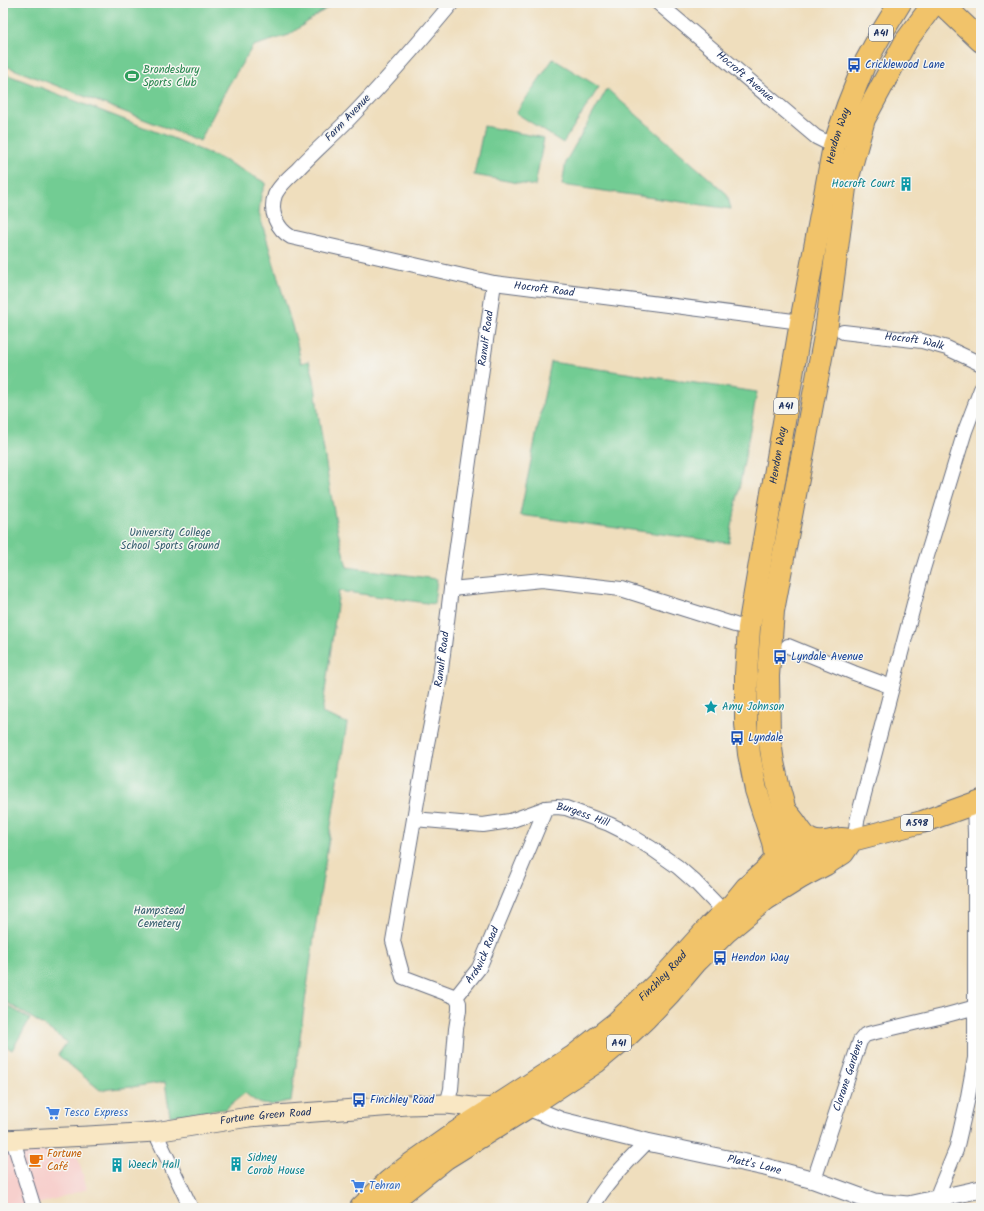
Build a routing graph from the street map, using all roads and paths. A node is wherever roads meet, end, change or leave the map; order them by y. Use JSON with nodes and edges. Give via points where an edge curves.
{"nodes":[{"id":1,"x":452,"y":3,"type":"edge"},
{"id":2,"x":658,"y":3,"type":"edge"},
{"id":3,"x":900,"y":3,"type":"edge"},
{"id":4,"x":934,"y":3,"type":"edge"},
{"id":5,"x":941,"y":3,"type":"edge"},
{"id":6,"x":981,"y":41,"type":"edge"},
{"id":7,"x":834,"y":146,"type":"junction"},
{"id":8,"x":291,"y":237,"type":"joint"},
{"id":9,"x":494,"y":283,"type":"junction"},
{"id":10,"x":801,"y":322,"type":"junction"},
{"id":11,"x":843,"y":332,"type":"dead end"},
{"id":12,"x":981,"y":364,"type":"edge"},
{"id":13,"x":981,"y":390,"type":"edge"},
{"id":14,"x":451,"y":589,"type":"junction"},
{"id":15,"x":749,"y":628,"type":"junction"},
{"id":16,"x":788,"y":646,"type":"dead end"},
{"id":17,"x":892,"y":687,"type":"junction"},
{"id":18,"x":978,"y":803,"type":"edge"},
{"id":19,"x":546,"y":808,"type":"junction"},
{"id":20,"x":785,"y":811,"type":"junction"},
{"id":21,"x":414,"y":819,"type":"junction"},
{"id":22,"x":850,"y":839,"type":"junction"},
{"id":23,"x":790,"y":870,"type":"junction"},
{"id":24,"x":729,"y":908,"type":"junction"},
{"id":25,"x":456,"y":997,"type":"junction"},
{"id":26,"x":976,"y":1007,"type":"junction"},
{"id":27,"x":447,"y":1104,"type":"junction"},
{"id":28,"x":528,"y":1107,"type":"junction"},
{"id":29,"x":494,"y":1108,"type":"junction"},
{"id":30,"x":155,"y":1132,"type":"junction"},
{"id":31,"x":8,"y":1140,"type":"edge"},
{"id":32,"x":647,"y":1142,"type":"junction"},
{"id":33,"x":814,"y":1180,"type":"junction"},
{"id":34,"x":981,"y":1189,"type":"edge"},
{"id":35,"x":938,"y":1199,"type":"junction"},
{"id":36,"x":908,"y":1207,"type":"edge"},
{"id":37,"x":34,"y":1208,"type":"edge"},
{"id":38,"x":191,"y":1208,"type":"edge"},
{"id":39,"x":361,"y":1208,"type":"edge"},
{"id":40,"x":386,"y":1208,"type":"edge"},
{"id":41,"x":592,"y":1208,"type":"edge"}],
"edges":[{"from":1,"to":8,"type":"street","name":"Farm Avenue","via":[[350,118],[279,189],[275,195],[273,211],[280,228]]},
{"from":2,"to":7,"type":"street","name":"Hocroft Avenue","via":[[816,137]]},
{"from":3,"to":7,"type":"main road","name":"Hendon Way","number":"A41","via":[[864,65]]},
{"from":4,"to":20,"type":"main road","name":"Hendon Way","number":"A41","via":[[906,41],[864,119],[845,188],[826,331],[773,611],[770,642],[769,735]]},
{"from":5,"to":6,"type":"main road"},
{"from":7,"to":10,"type":"main road","name":"Hendon Way","number":"A41"},
{"from":8,"to":9,"type":"street","name":"Hocroft Road"},
{"from":9,"to":10,"type":"street","name":"Hocroft Road"},
{"from":9,"to":14,"type":"street","name":"Ranulf Road"},
{"from":10,"to":15,"type":"main road","name":"Hendon Way","number":"A41"},
{"from":11,"to":12,"type":"street","name":"Hocroft Walk","via":[[922,341],[947,348]]},
{"from":13,"to":17,"type":"street","via":[[965,431],[923,570]]},
{"from":14,"to":15,"type":"street","via":[[542,580],[621,589]]},
{"from":14,"to":21,"type":"street","name":"Ranulf Road","via":[[440,678]]},
{"from":15,"to":23,"type":"main road","name":"Hendon Way","number":"A41","via":[[746,724],[749,754],[756,790],[773,842]]},
{"from":16,"to":17,"type":"street"},
{"from":17,"to":22,"type":"street","via":[[856,828]]},
{"from":18,"to":22,"type":"main road","name":"Finchley Road","number":"A598","via":[[922,822]]},
{"from":18,"to":26,"type":"street","via":[[975,841]]},
{"from":19,"to":21,"type":"street","name":"Burgess Hill","via":[[510,821],[483,825]]},
{"from":19,"to":24,"type":"street","name":"Burgess Hill","via":[[566,808],[625,832],[678,867]]},
{"from":19,"to":25,"type":"street","name":"Ardwick Road","via":[[480,968]]},
{"from":20,"to":22,"type":"main road","number":"A41","via":[[793,818],[801,833],[811,841]]},
{"from":20,"to":23,"type":"main road","name":"Hendon Way","number":"A41"},
{"from":21,"to":25,"type":"street","name":"Ranulf Road","via":[[392,941],[403,977]]},
{"from":22,"to":23,"type":"main road","name":"Finchley Road","number":"A598","via":[[810,854]]},
{"from":23,"to":24,"type":"main road","number":"A41","via":[[773,862]]},
{"from":23,"to":28,"type":"main road","name":"Finchley Road","number":"A41","via":[[766,899],[726,932],[627,1036],[584,1071]]},
{"from":24,"to":29,"type":"main road","name":"Finchley Road","number":"A41","via":[[616,1023],[574,1056]]},
{"from":25,"to":27,"type":"street","via":[[460,1003],[451,1089]]},
{"from":26,"to":33,"type":"street","name":"Clorane Gardens","via":[[865,1035],[860,1041]]},
{"from":26,"to":35,"type":"street","via":[[976,1058],[956,1150]]},
{"from":27,"to":29,"type":"main road","name":"Fortune Green Road"},
{"from":27,"to":30,"type":"main road","name":"Fortune Green Road","via":[[250,1117]]},
{"from":28,"to":29,"type":"main road","name":"Fortune Green Road"},
{"from":28,"to":32,"type":"street","name":"Platt's Lane","via":[[555,1119]]},
{"from":28,"to":40,"type":"main road","name":"Finchley Road","number":"A41","via":[[446,1158]]},
{"from":29,"to":39,"type":"main road","name":"Finchley Road","number":"A41","via":[[405,1168]]},
{"from":30,"to":31,"type":"main road","name":"Fortune Green Road"},
{"from":30,"to":38,"type":"street"},
{"from":31,"to":37,"type":"street"},
{"from":32,"to":33,"type":"street","name":"Platt's Lane"},
{"from":32,"to":41,"type":"street","via":[[611,1179]]},
{"from":33,"to":36,"type":"street","name":"Platt's Lane","via":[[874,1202]]},
{"from":34,"to":35,"type":"street","name":"Platt's Lane"},
{"from":35,"to":36,"type":"street","name":"Platt's Lane"}]}
